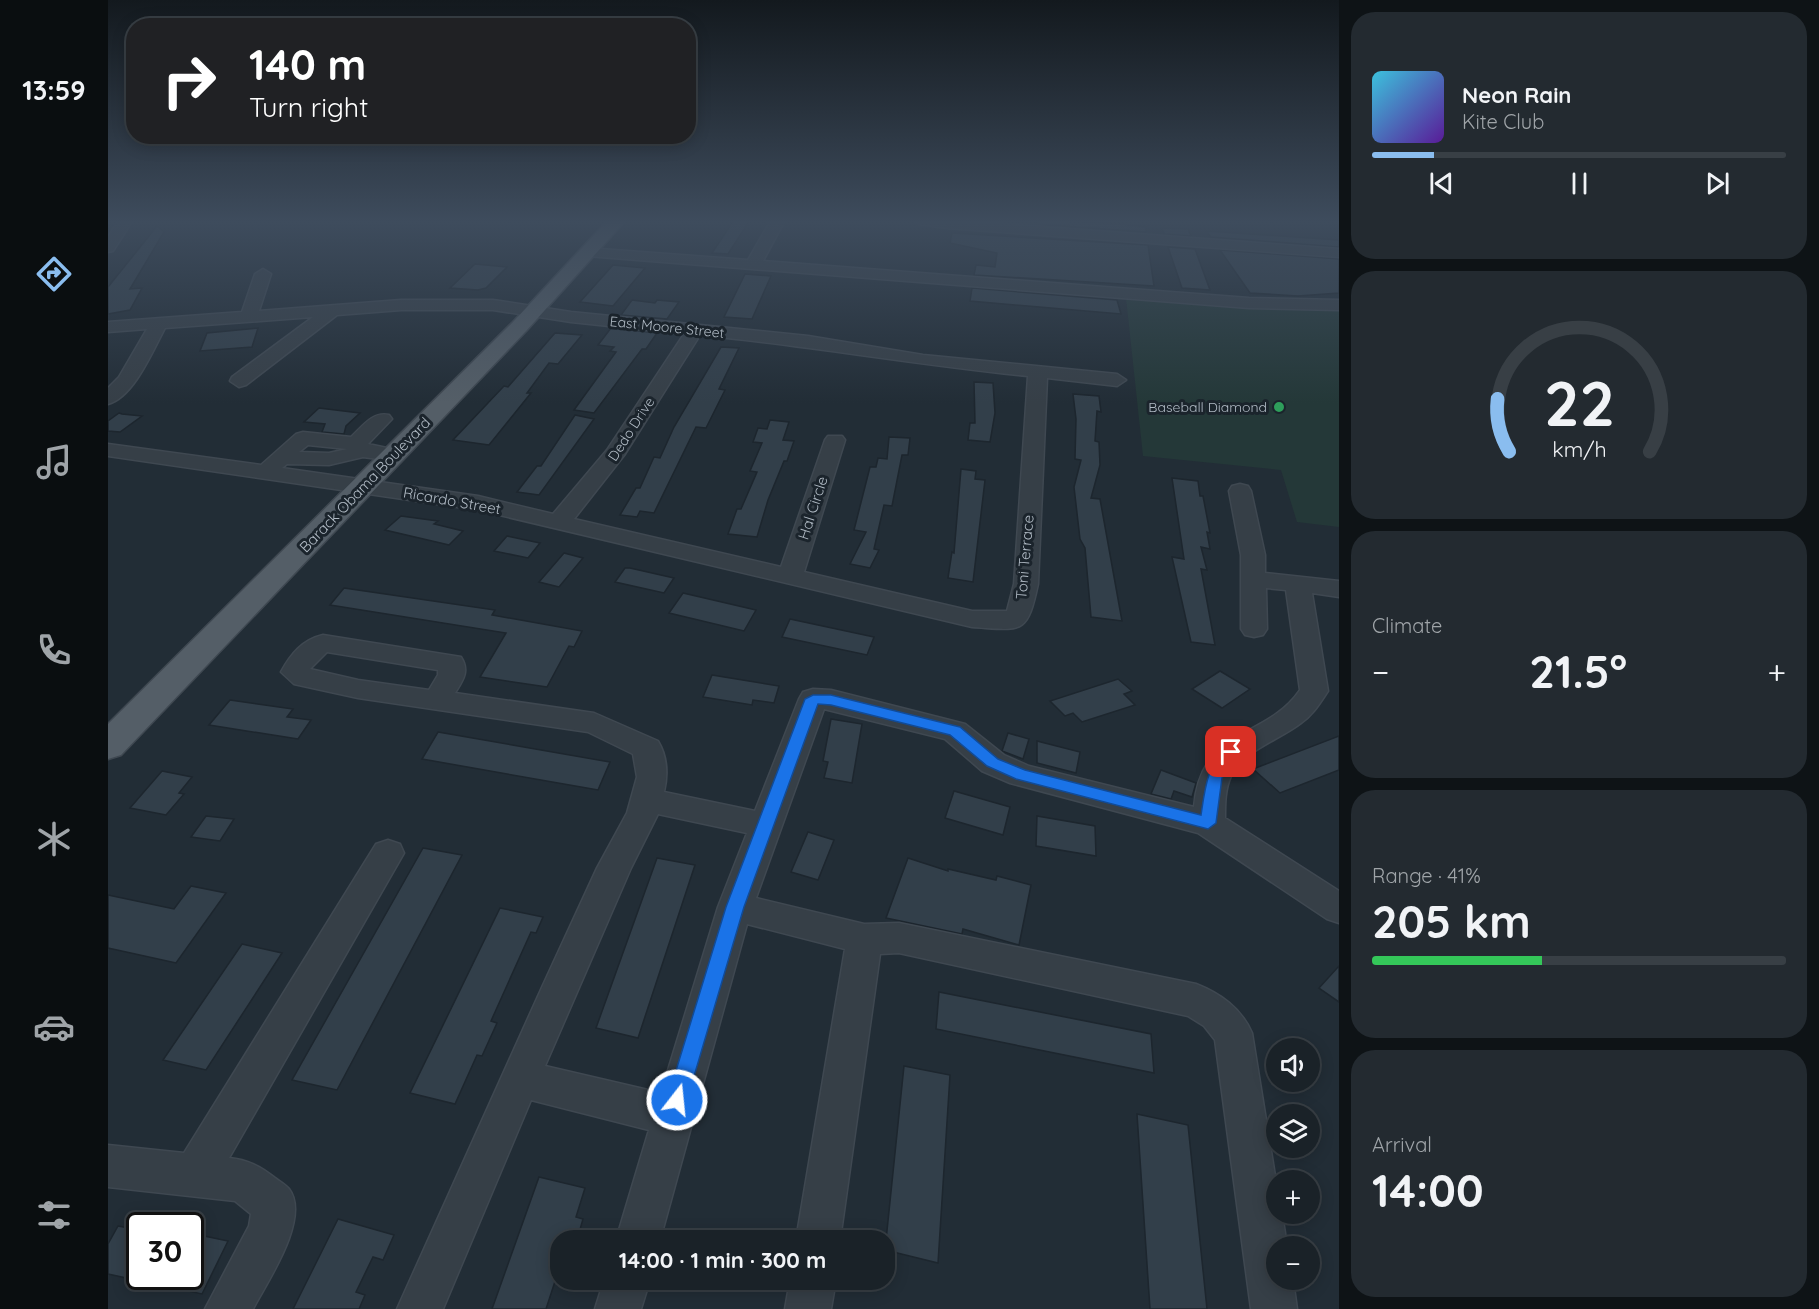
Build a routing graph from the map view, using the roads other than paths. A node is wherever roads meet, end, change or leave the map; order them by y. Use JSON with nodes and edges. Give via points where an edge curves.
{"nodes":[{"id":1,"x":261,"y":281,"type":"edge"},
{"id":2,"x":561,"y":281,"type":"edge"},
{"id":3,"x":963,"y":281,"type":"edge"},
{"id":4,"x":1339,"y":305,"type":"edge"},
{"id":5,"x":334,"y":309,"type":"junction"},
{"id":6,"x":533,"y":311,"type":"junction"},
{"id":7,"x":292,"y":312,"type":"junction"},
{"id":8,"x":249,"y":316,"type":"junction"},
{"id":9,"x":159,"y":323,"type":"junction"},
{"id":10,"x":108,"y":327,"type":"edge"},
{"id":11,"x":695,"y":329,"type":"junction"},
{"id":12,"x":290,"y":343,"type":"junction"},
{"id":13,"x":1038,"y":372,"type":"junction"},
{"id":14,"x":1117,"y":380,"type":"dead end"},
{"id":15,"x":239,"y":381,"type":"dead end"},
{"id":16,"x":108,"y":398,"type":"edge"},
{"id":17,"x":382,"y":419,"type":"dead end"},
{"id":18,"x":835,"y":440,"type":"dead end"},
{"id":19,"x":359,"y":447,"type":"junction"},
{"id":20,"x":108,"y":450,"type":"edge"},
{"id":21,"x":394,"y":455,"type":"junction"},
{"id":22,"x":274,"y":464,"type":"junction"},
{"id":23,"x":364,"y":487,"type":"junction"},
{"id":24,"x":1240,"y":490,"type":"dead end"},
{"id":25,"x":558,"y":522,"type":"junction"},
{"id":26,"x":790,"y":578,"type":"junction"},
{"id":27,"x":1253,"y":579,"type":"junction"},
{"id":28,"x":1298,"y":584,"type":"junction"},
{"id":29,"x":1339,"y":589,"type":"edge"},
{"id":30,"x":1254,"y":629,"type":"dead end"},
{"id":31,"x":438,"y":699,"type":"junction"},
{"id":32,"x":108,"y":746,"type":"edge"},
{"id":33,"x":646,"y":800,"type":"junction"},
{"id":34,"x":1208,"y":823,"type":"junction"},
{"id":35,"x":766,"y":825,"type":"junction"},
{"id":36,"x":388,"y":853,"type":"dead end"},
{"id":37,"x":735,"y":907,"type":"junction"},
{"id":38,"x":1339,"y":909,"type":"edge"},
{"id":39,"x":864,"y":939,"type":"junction"},
{"id":40,"x":520,"y":1078,"type":"junction"},
{"id":41,"x":673,"y":1116,"type":"junction"},
{"id":42,"x":108,"y":1166,"type":"edge"},
{"id":43,"x":194,"y":1177,"type":"junction"},
{"id":44,"x":641,"y":1230,"type":"edge"},
{"id":45,"x":820,"y":1230,"type":"edge"},
{"id":46,"x":624,"y":1290,"type":"edge"},
{"id":47,"x":811,"y":1290,"type":"edge"},
{"id":48,"x":228,"y":1309,"type":"edge"},
{"id":49,"x":420,"y":1309,"type":"edge"},
{"id":50,"x":618,"y":1309,"type":"edge"},
{"id":51,"x":808,"y":1309,"type":"edge"},
{"id":52,"x":1274,"y":1309,"type":"edge"}],
"edges":[{"from":1,"to":8,"type":"street"},
{"from":2,"to":6,"type":"main road","name":"Barack Obama Boulevard"},
{"from":3,"to":4,"type":"street","via":[[1249,303]]},
{"from":5,"to":6,"type":"street","name":"East Moore Street","via":[[449,303]]},
{"from":5,"to":7,"type":"street","name":"East Moore Street"},
{"from":5,"to":12,"type":"street"},
{"from":6,"to":11,"type":"street","name":"East Moore Street"},
{"from":6,"to":21,"type":"main road","name":"Barack Obama Boulevard"},
{"from":7,"to":8,"type":"street","name":"East Moore Street"},
{"from":7,"to":12,"type":"street","via":[[275,342]]},
{"from":8,"to":9,"type":"street","name":"East Moore Street"},
{"from":9,"to":10,"type":"street","name":"East Moore Street"},
{"from":9,"to":16,"type":"street","via":[[127,380]]},
{"from":11,"to":13,"type":"street","name":"East Moore Street"},
{"from":11,"to":25,"type":"street","name":"Dedo Drive","via":[[609,464]]},
{"from":12,"to":15,"type":"street"},
{"from":13,"to":14,"type":"street","name":"East Moore Street"},
{"from":13,"to":26,"type":"street","name":"Toni Terrace","via":[[1026,584],[1019,615],[1008,621],[972,619]]},
{"from":17,"to":19,"type":"street"},
{"from":18,"to":26,"type":"street","name":"Hal Circle"},
{"from":19,"to":21,"type":"street"},
{"from":19,"to":22,"type":"street","via":[[345,458],[325,450]]},
{"from":20,"to":22,"type":"street","name":"Ricardo Street"},
{"from":21,"to":23,"type":"main road","name":"Barack Obama Boulevard"},
{"from":22,"to":23,"type":"street","name":"Ricardo Street"},
{"from":23,"to":25,"type":"street","name":"Ricardo Street","via":[[478,503]]},
{"from":23,"to":32,"type":"main road","name":"Barack Obama Boulevard"},
{"from":24,"to":27,"type":"street","via":[[1253,555]]},
{"from":25,"to":26,"type":"street","name":"Ricardo Street"},
{"from":27,"to":28,"type":"street"},
{"from":27,"to":30,"type":"street"},
{"from":28,"to":29,"type":"street"},
{"from":28,"to":34,"type":"street","via":[[1314,691],[1308,705],[1231,752],[1214,777]]},
{"from":31,"to":31,"type":"street","via":[[304,678],[295,672],[314,647],[323,643],[451,663],[452,675]]},
{"from":31,"to":33,"type":"street","via":[[594,723],[647,748],[652,777]]},
{"from":33,"to":35,"type":"street"},
{"from":33,"to":40,"type":"street"},
{"from":34,"to":35,"type":"street","via":[[1021,775],[993,763],[955,731],[813,699]]},
{"from":34,"to":38,"type":"street"},
{"from":35,"to":37,"type":"street"},
{"from":36,"to":43,"type":"street"},
{"from":37,"to":39,"type":"street"},
{"from":37,"to":41,"type":"street"},
{"from":39,"to":45,"type":"street"},
{"from":39,"to":52,"type":"street","via":[[899,938],[1196,1001],[1217,1014],[1233,1033]]},
{"from":40,"to":41,"type":"street"},
{"from":40,"to":49,"type":"street"},
{"from":41,"to":44,"type":"street"},
{"from":42,"to":43,"type":"street"},
{"from":43,"to":48,"type":"street","via":[[244,1182],[274,1205],[270,1232]]},
{"from":46,"to":50,"type":"street"},
{"from":47,"to":51,"type":"street"}]}
